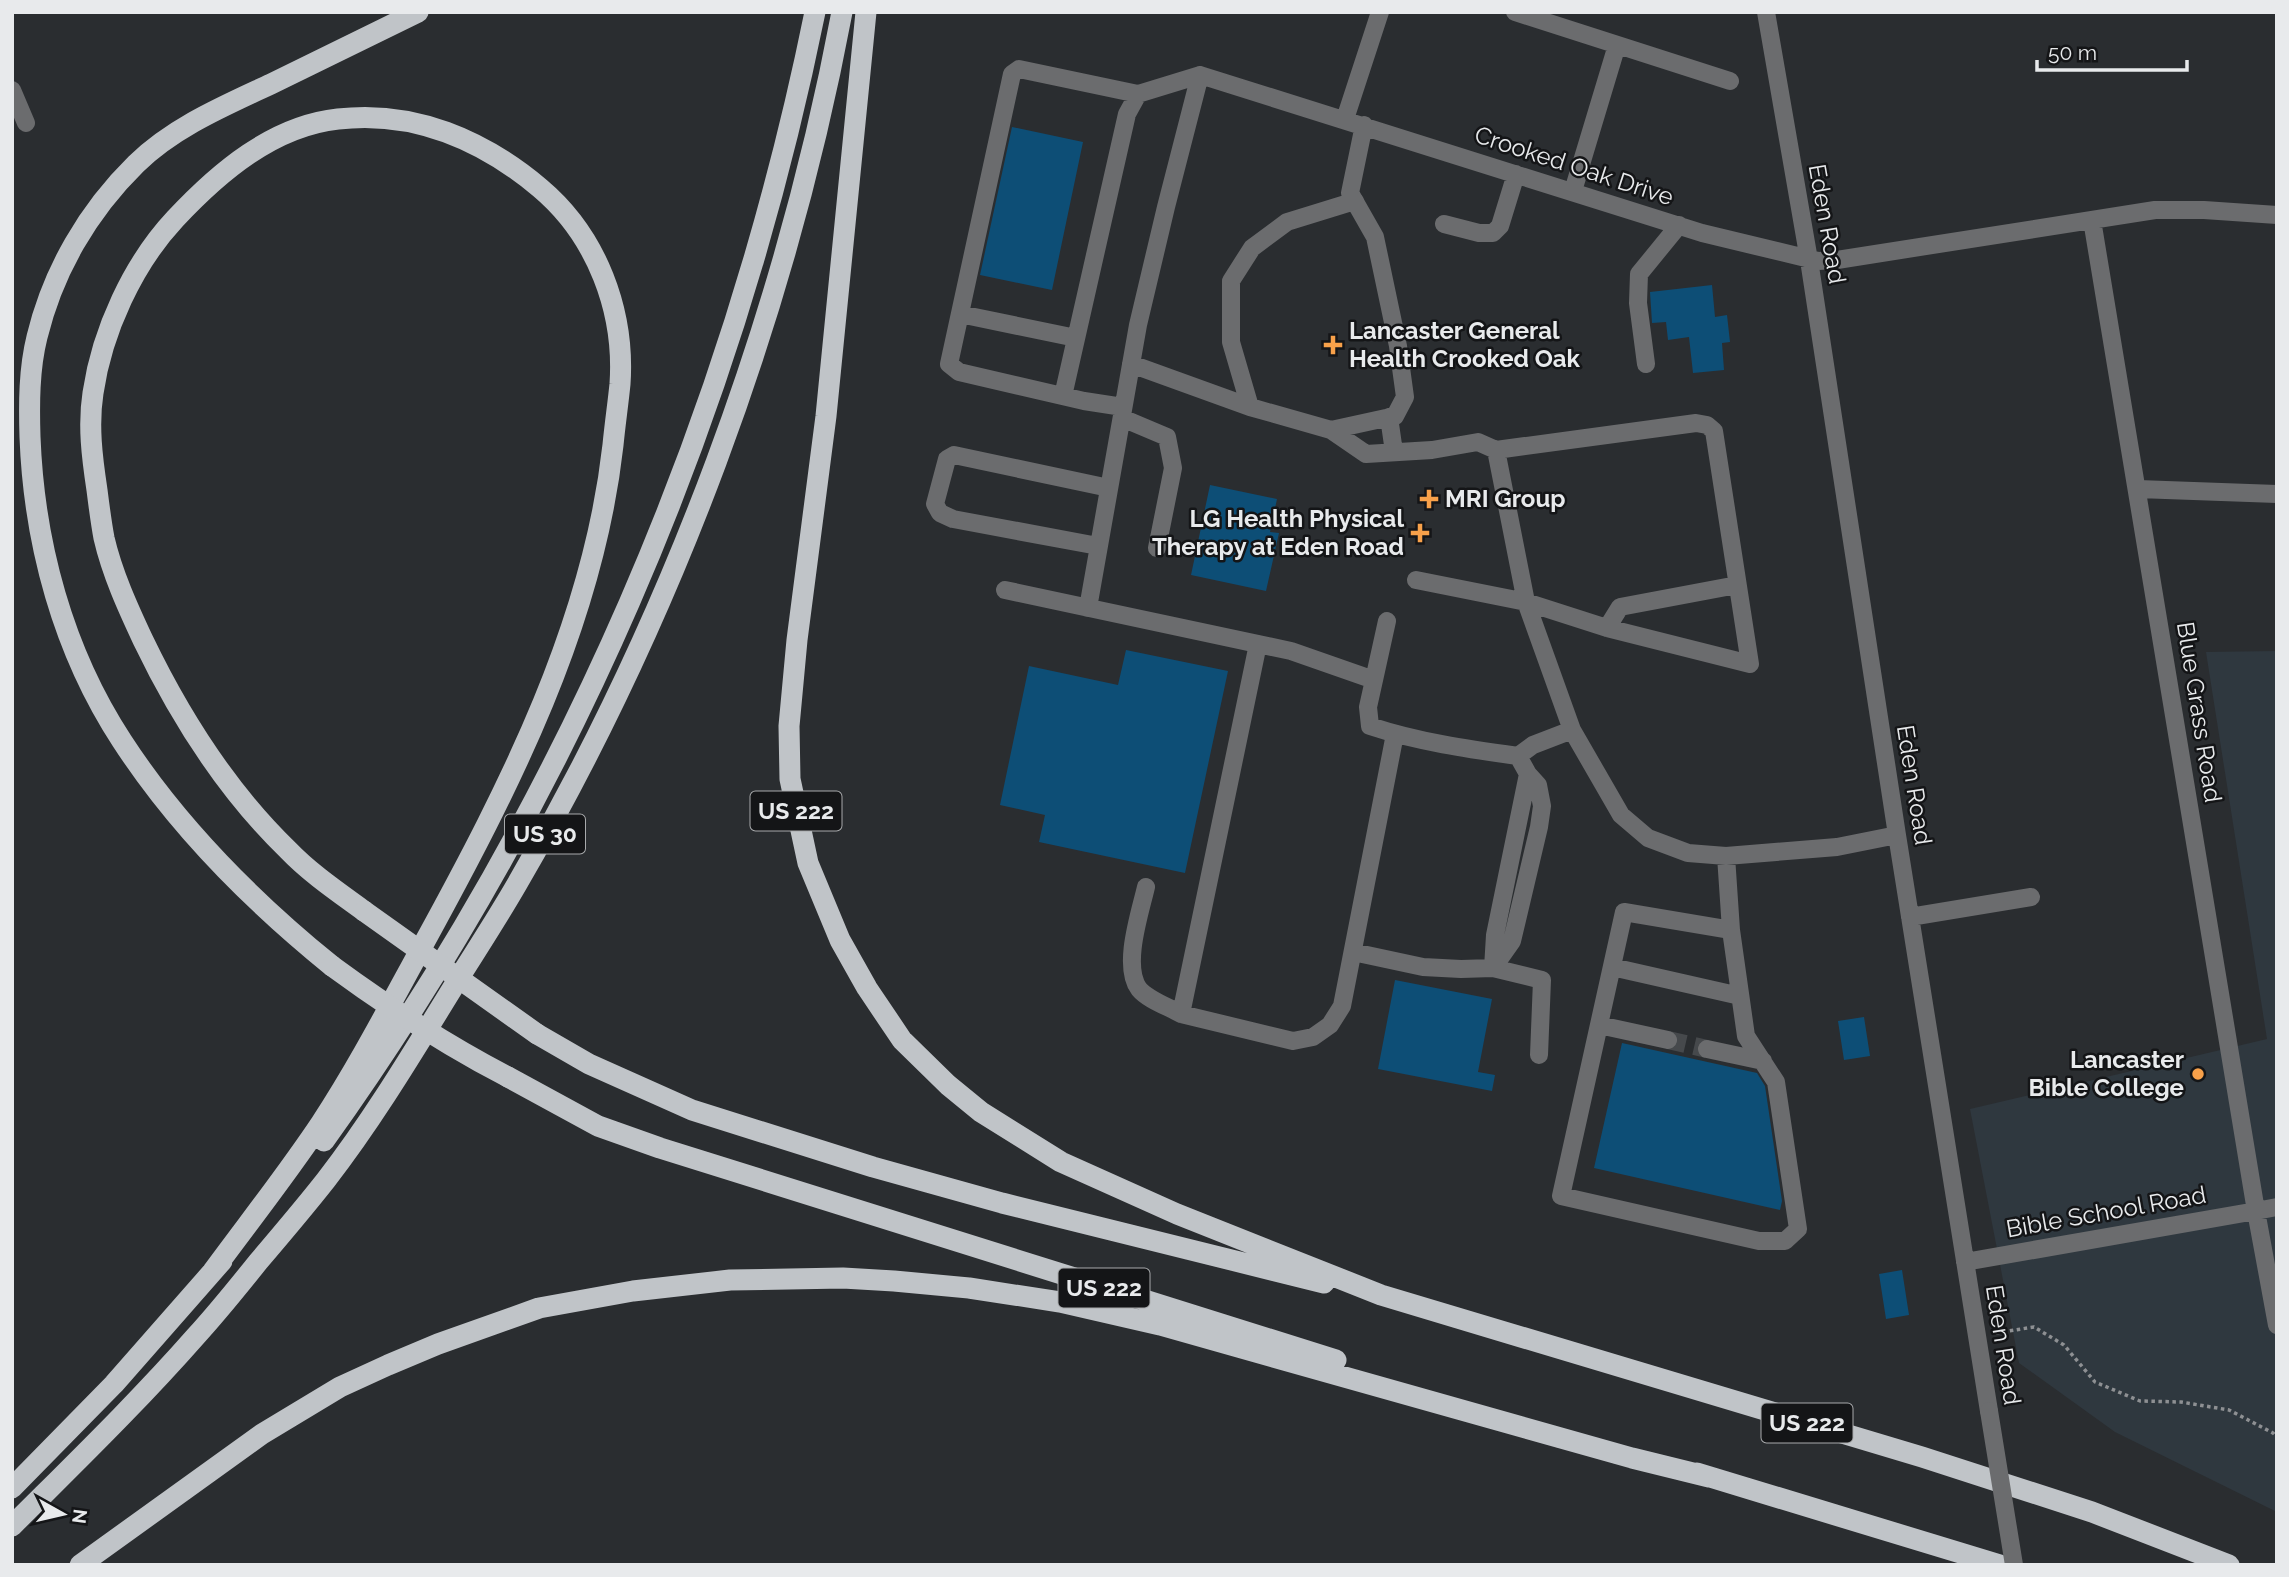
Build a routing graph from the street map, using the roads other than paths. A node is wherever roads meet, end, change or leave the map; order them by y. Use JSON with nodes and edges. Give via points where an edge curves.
{"nodes":[{"id":1,"x":418,"y":12,"type":"edge"},
{"id":2,"x":815,"y":12,"type":"edge"},
{"id":3,"x":842,"y":12,"type":"edge"},
{"id":4,"x":866,"y":12,"type":"edge"},
{"id":5,"x":1380,"y":12,"type":"edge"},
{"id":6,"x":1515,"y":12,"type":"edge"},
{"id":7,"x":1766,"y":12,"type":"edge"},
{"id":8,"x":1617,"y":45,"type":"junction"},
{"id":9,"x":1200,"y":75,"type":"junction"},
{"id":10,"x":1730,"y":81,"type":"dead end"},
{"id":11,"x":12,"y":90,"type":"edge"},
{"id":12,"x":1138,"y":93,"type":"junction"},
{"id":13,"x":1345,"y":119,"type":"junction"},
{"id":14,"x":26,"y":123,"type":"dead end"},
{"id":15,"x":1364,"y":125,"type":"junction"},
{"id":16,"x":1516,"y":174,"type":"junction"},
{"id":17,"x":1573,"y":191,"type":"junction"},
{"id":18,"x":1354,"y":201,"type":"junction"},
{"id":19,"x":2277,"y":215,"type":"edge"},
{"id":20,"x":2092,"y":220,"type":"junction"},
{"id":21,"x":1444,"y":224,"type":"dead end"},
{"id":22,"x":1679,"y":225,"type":"junction"},
{"id":23,"x":1809,"y":260,"type":"junction"},
{"id":24,"x":960,"y":314,"type":"junction"},
{"id":25,"x":1076,"y":338,"type":"junction"},
{"id":26,"x":1131,"y":364,"type":"junction"},
{"id":27,"x":1646,"y":364,"type":"dead end"},
{"id":28,"x":1063,"y":396,"type":"junction"},
{"id":29,"x":1250,"y":407,"type":"junction"},
{"id":30,"x":1123,"y":412,"type":"junction"},
{"id":31,"x":1389,"y":417,"type":"junction"},
{"id":32,"x":1331,"y":430,"type":"junction"},
{"id":33,"x":1496,"y":450,"type":"junction"},
{"id":34,"x":1394,"y":452,"type":"junction"},
{"id":35,"x":1109,"y":488,"type":"junction"},
{"id":36,"x":2138,"y":489,"type":"junction"},
{"id":37,"x":2277,"y":494,"type":"edge"},
{"id":38,"x":1098,"y":547,"type":"junction"},
{"id":39,"x":1157,"y":548,"type":"dead end"},
{"id":40,"x":1416,"y":580,"type":"dead end"},
{"id":41,"x":1737,"y":585,"type":"junction"},
{"id":42,"x":1005,"y":590,"type":"dead end"},
{"id":43,"x":1526,"y":602,"type":"junction"},
{"id":44,"x":1088,"y":608,"type":"junction"},
{"id":45,"x":1387,"y":621,"type":"dead end"},
{"id":46,"x":1607,"y":628,"type":"junction"},
{"id":47,"x":1258,"y":644,"type":"junction"},
{"id":48,"x":1374,"y":680,"type":"junction"},
{"id":49,"x":1572,"y":730,"type":"junction"},
{"id":50,"x":1395,"y":734,"type":"junction"},
{"id":51,"x":1518,"y":756,"type":"junction"},
{"id":52,"x":1897,"y":835,"type":"junction"},
{"id":53,"x":1726,"y":856,"type":"junction"},
{"id":54,"x":1146,"y":887,"type":"dead end"},
{"id":55,"x":2031,"y":897,"type":"dead end"},
{"id":56,"x":1910,"y":917,"type":"junction"},
{"id":57,"x":1731,"y":930,"type":"junction"},
{"id":58,"x":1353,"y":952,"type":"junction"},
{"id":59,"x":1612,"y":967,"type":"junction"},
{"id":60,"x":1493,"y":968,"type":"junction"},
{"id":61,"x":1740,"y":996,"type":"junction"},
{"id":62,"x":1181,"y":1014,"type":"junction"},
{"id":63,"x":1599,"y":1025,"type":"junction"},
{"id":64,"x":1668,"y":1040,"type":"tunnel mouth"},
{"id":65,"x":1707,"y":1049,"type":"tunnel mouth"},
{"id":66,"x":1539,"y":1055,"type":"dead end"},
{"id":67,"x":1763,"y":1061,"type":"junction"},
{"id":68,"x":2277,"y":1207,"type":"edge"},
{"id":69,"x":2256,"y":1211,"type":"junction"},
{"id":70,"x":1965,"y":1262,"type":"junction"},
{"id":71,"x":213,"y":1271,"type":"junction"},
{"id":72,"x":1381,"y":1295,"type":"junction"},
{"id":73,"x":2277,"y":1325,"type":"edge"},
{"id":74,"x":1709,"y":1476,"type":"junction"},
{"id":75,"x":12,"y":1488,"type":"edge"},
{"id":76,"x":12,"y":1526,"type":"edge"},
{"id":77,"x":80,"y":1565,"type":"edge"},
{"id":78,"x":2000,"y":1565,"type":"edge"},
{"id":79,"x":2014,"y":1565,"type":"edge"},
{"id":80,"x":2229,"y":1565,"type":"edge"}],
"edges":[{"from":1,"to":74,"type":"highway","number":"US 222","bridge":true,"via":[[204,116],[165,140],[136,164],[79,233],[46,308],[33,360],[29,407],[32,480],[48,568],[62,616],[102,706],[184,823],[294,935],[332,966],[474,1059],[597,1126]]},
{"from":2,"to":71,"type":"highway","number":"US 30","via":[[783,154],[733,334],[664,522],[579,713],[500,868],[363,1087],[320,1147]]},
{"from":3,"to":76,"type":"highway","number":"US 30","via":[[784,257],[701,502],[609,710],[551,823],[397,1078],[327,1179],[197,1336]]},
{"from":4,"to":72,"type":"highway","number":"US 222","via":[[826,416],[789,726],[790,779],[808,863],[840,940],[902,1040],[981,1112],[1098,1180]]},
{"from":5,"to":13,"type":"street"},
{"from":6,"to":8,"type":"street"},
{"from":7,"to":23,"type":"street","name":"Eden Road"},
{"from":8,"to":10,"type":"street"},
{"from":8,"to":17,"type":"street"},
{"from":9,"to":12,"type":"street"},
{"from":9,"to":13,"type":"street","name":"Crooked Oak Drive"},
{"from":9,"to":26,"type":"street"},
{"from":11,"to":14,"type":"street"},
{"from":12,"to":24,"type":"street","via":[[1019,69],[1012,74]]},
{"from":12,"to":25,"type":"street","via":[[1127,114]]},
{"from":13,"to":15,"type":"street","name":"Crooked Oak Drive"},
{"from":15,"to":16,"type":"street","name":"Crooked Oak Drive"},
{"from":15,"to":18,"type":"street","via":[[1350,193]]},
{"from":16,"to":17,"type":"street","name":"Crooked Oak Drive"},
{"from":16,"to":21,"type":"street","via":[[1500,226],[1493,233]]},
{"from":17,"to":22,"type":"street","name":"Crooked Oak Drive"},
{"from":18,"to":29,"type":"street","via":[[1287,222],[1252,248],[1231,281],[1231,342]]},
{"from":18,"to":31,"type":"street","via":[[1376,237],[1398,346],[1405,397],[1395,416]]},
{"from":19,"to":20,"type":"street","name":"Crooked Oak Drive","via":[[2155,210]]},
{"from":20,"to":23,"type":"street","name":"Crooked Oak Drive","via":[[1837,260]]},
{"from":20,"to":36,"type":"street","name":"Blue Grass Road"},
{"from":22,"to":23,"type":"street","name":"Crooked Oak Drive"},
{"from":22,"to":27,"type":"street","via":[[1639,274]]},
{"from":23,"to":52,"type":"street","name":"Eden Road"},
{"from":24,"to":25,"type":"street"},
{"from":24,"to":28,"type":"street","via":[[949,364],[959,372]]},
{"from":25,"to":28,"type":"street"},
{"from":26,"to":29,"type":"street"},
{"from":26,"to":30,"type":"street"},
{"from":28,"to":30,"type":"street"},
{"from":29,"to":32,"type":"street"},
{"from":30,"to":35,"type":"street"},
{"from":30,"to":39,"type":"street","via":[[1167,437],[1172,468]]},
{"from":31,"to":32,"type":"street"},
{"from":31,"to":34,"type":"street"},
{"from":32,"to":34,"type":"street","via":[[1366,454]]},
{"from":33,"to":34,"type":"street","via":[[1478,442]]},
{"from":33,"to":41,"type":"street","via":[[1707,425],[1714,430]]},
{"from":33,"to":43,"type":"street"},
{"from":35,"to":38,"type":"street"},
{"from":35,"to":38,"type":"street","via":[[954,455],[947,459],[935,504],[940,513],[953,519]]},
{"from":36,"to":37,"type":"street"},
{"from":36,"to":69,"type":"street","name":"Blue Grass Road"},
{"from":38,"to":44,"type":"street"},
{"from":40,"to":43,"type":"street"},
{"from":41,"to":46,"type":"street","via":[[1620,607]]},
{"from":41,"to":46,"type":"street","via":[[1750,664]]},
{"from":42,"to":44,"type":"street"},
{"from":43,"to":46,"type":"street"},
{"from":43,"to":49,"type":"street"},
{"from":44,"to":47,"type":"street"},
{"from":45,"to":48,"type":"street"},
{"from":47,"to":48,"type":"street"},
{"from":47,"to":62,"type":"street"},
{"from":48,"to":50,"type":"street","via":[[1368,706],[1370,726]]},
{"from":49,"to":51,"type":"street"},
{"from":49,"to":53,"type":"street","via":[[1621,815],[1648,838],[1688,853]]},
{"from":50,"to":51,"type":"street"},
{"from":50,"to":58,"type":"street"},
{"from":51,"to":60,"type":"street","via":[[1538,785],[1542,806],[1512,941]]},
{"from":52,"to":53,"type":"street","via":[[1837,847]]},
{"from":52,"to":56,"type":"street","name":"Eden Road"},
{"from":53,"to":57,"type":"street"},
{"from":54,"to":62,"type":"street","via":[[1132,948],[1133,972],[1139,989]]},
{"from":55,"to":56,"type":"street"},
{"from":56,"to":70,"type":"street","name":"Eden Road"},
{"from":57,"to":59,"type":"street","via":[[1624,912]]},
{"from":57,"to":61,"type":"street"},
{"from":58,"to":60,"type":"street","via":[[1423,967]]},
{"from":58,"to":62,"type":"street","via":[[1342,1006],[1330,1026],[1313,1037],[1293,1041]]},
{"from":59,"to":61,"type":"street"},
{"from":59,"to":63,"type":"street"},
{"from":60,"to":66,"type":"street","via":[[1543,983]]},
{"from":61,"to":67,"type":"street","via":[[1746,1036]]},
{"from":63,"to":64,"type":"street"},
{"from":63,"to":67,"type":"street","via":[[1561,1196],[1759,1241],[1785,1241],[1798,1229],[1776,1082]]},
{"from":65,"to":67,"type":"street"},
{"from":68,"to":69,"type":"street","name":"Bible School Road"},
{"from":69,"to":70,"type":"street","name":"Bible School Road"},
{"from":69,"to":73,"type":"street","name":"Blue Grass Road"},
{"from":70,"to":79,"type":"street","name":"Eden Road","bridge":true},
{"from":71,"to":72,"type":"highway","bridge":true,"via":[[321,1123],[368,1045],[471,858],[534,724],[573,627],[609,480],[620,355],[612,302],[585,239],[555,201],[487,150],[436,127],[376,118],[336,119],[292,131],[240,158],[203,189],[168,226],[134,273],[100,358],[92,398],[91,449],[104,540],[127,607],[174,703],[257,818],[291,854],[364,911],[537,1034],[589,1064],[692,1110],[1002,1203]]},
{"from":71,"to":75,"type":"highway","number":"US 30","via":[[114,1384]]},
{"from":72,"to":80,"type":"highway","number":"US 222","via":[[2040,1495]]},
{"from":74,"to":77,"type":"highway","via":[[1160,1325],[1060,1302],[881,1280],[730,1280],[539,1308],[388,1365],[262,1434]]},
{"from":74,"to":78,"type":"highway","number":"US 222"}]}
